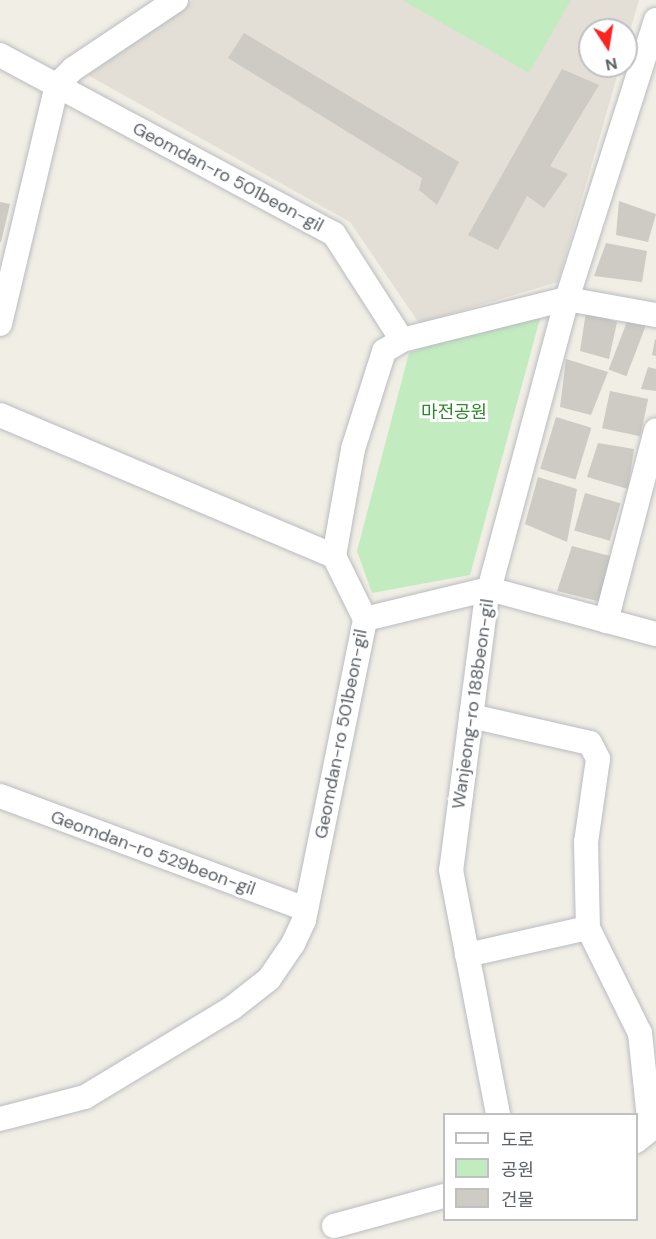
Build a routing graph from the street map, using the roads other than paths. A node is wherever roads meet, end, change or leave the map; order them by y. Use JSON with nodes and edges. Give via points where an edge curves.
{"nodes":[{"id":1,"x":176,"y":0,"type":"edge"},
{"id":2,"x":656,"y":22,"type":"edge"},
{"id":3,"x":0,"y":55,"type":"edge"},
{"id":4,"x":57,"y":85,"type":"junction"},
{"id":5,"x":567,"y":299,"type":"junction"},
{"id":6,"x":656,"y":315,"type":"edge"},
{"id":7,"x":0,"y":324,"type":"edge"},
{"id":8,"x":402,"y":340,"type":"junction"},
{"id":9,"x":0,"y":415,"type":"edge"},
{"id":10,"x":656,"y":430,"type":"edge"},
{"id":11,"x":334,"y":556,"type":"junction"},
{"id":12,"x":489,"y":589,"type":"junction"},
{"id":13,"x":365,"y":619,"type":"junction"},
{"id":14,"x":606,"y":621,"type":"junction"},
{"id":15,"x":656,"y":634,"type":"edge"},
{"id":16,"x":471,"y":716,"type":"junction"},
{"id":17,"x":0,"y":796,"type":"edge"},
{"id":18,"x":306,"y":909,"type":"junction"},
{"id":19,"x":588,"y":928,"type":"junction"},
{"id":20,"x":467,"y":955,"type":"junction"},
{"id":21,"x":498,"y":1113,"type":"edge"},
{"id":22,"x":0,"y":1119,"type":"edge"},
{"id":23,"x":638,"y":1139,"type":"edge"},
{"id":24,"x":443,"y":1196,"type":"edge"},
{"id":25,"x":334,"y":1226,"type":"dead end"}],
"edges":[{"from":1,"to":4,"type":"street","via":[[73,69]]},
{"from":2,"to":5,"type":"street","name":"Wanjeong-ro 188beon-gil"},
{"from":3,"to":4,"type":"street","name":"Geomdan-ro 501beon-gil"},
{"from":4,"to":7,"type":"street"},
{"from":4,"to":8,"type":"street","name":"Geomdan-ro 501beon-gil","via":[[334,234]]},
{"from":5,"to":6,"type":"street"},
{"from":5,"to":8,"type":"street"},
{"from":5,"to":12,"type":"street","name":"Wanjeong-ro 188beon-gil"},
{"from":8,"to":11,"type":"street","via":[[384,351],[353,449]]},
{"from":9,"to":11,"type":"street"},
{"from":10,"to":14,"type":"street"},
{"from":11,"to":13,"type":"street","name":"Geomdan-ro 501beon-gil"},
{"from":12,"to":13,"type":"street"},
{"from":12,"to":14,"type":"street"},
{"from":12,"to":16,"type":"street","name":"Wanjeong-ro 188beon-gil"},
{"from":13,"to":18,"type":"street","name":"Geomdan-ro 501beon-gil"},
{"from":14,"to":15,"type":"street"},
{"from":16,"to":19,"type":"street","via":[[590,743],[598,759],[586,842]]},
{"from":16,"to":20,"type":"street","name":"Wanjeong-ro 188beon-gil","via":[[451,870]]},
{"from":17,"to":18,"type":"street","name":"Geomdan-ro 529beon-gil"},
{"from":18,"to":22,"type":"street","name":"Geomdan-ro 501beon-gil","via":[[293,944],[269,979],[232,1008],[86,1097]]},
{"from":19,"to":20,"type":"street"},
{"from":19,"to":23,"type":"street","via":[[640,1033],[649,1118],[646,1132]]},
{"from":20,"to":21,"type":"street","name":"Wanjeong-ro 188beon-gil"},
{"from":24,"to":25,"type":"street"}]}
